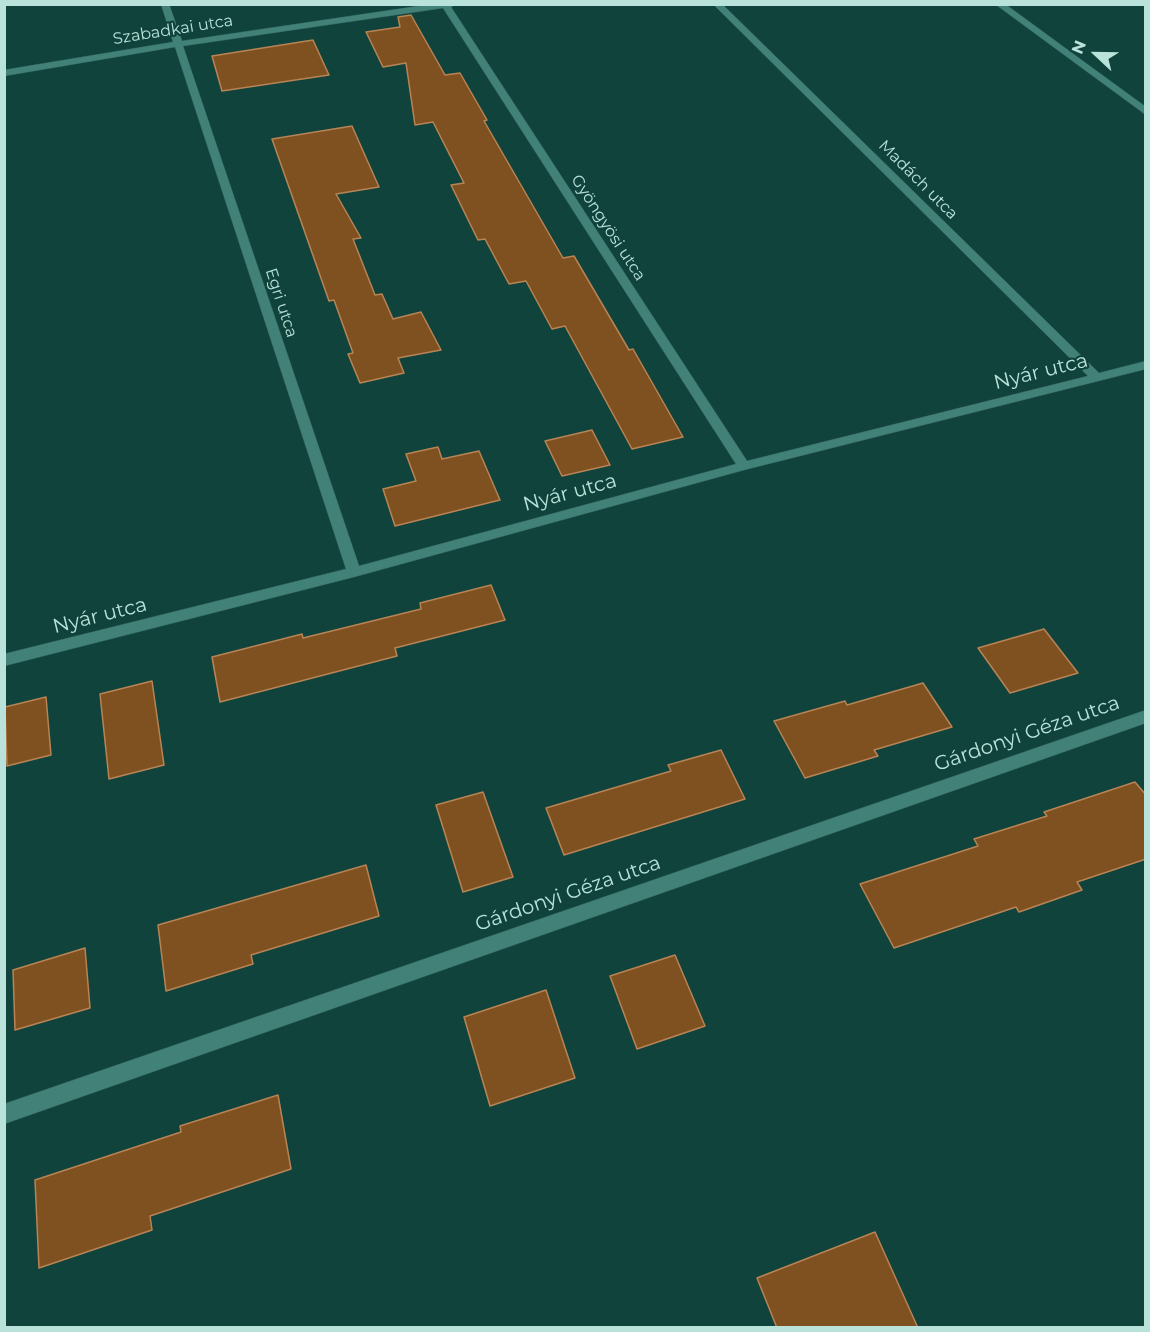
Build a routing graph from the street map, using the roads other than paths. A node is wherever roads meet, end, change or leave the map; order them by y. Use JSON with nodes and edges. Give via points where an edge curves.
{"nodes":[{"id":1,"x":165,"y":4,"type":"edge"},
{"id":2,"x":717,"y":4,"type":"edge"},
{"id":3,"x":999,"y":4,"type":"edge"},
{"id":4,"x":450,"y":5,"type":"edge"},
{"id":5,"x":177,"y":44,"type":"junction"},
{"id":6,"x":4,"y":73,"type":"edge"},
{"id":7,"x":1146,"y":112,"type":"edge"},
{"id":8,"x":1146,"y":365,"type":"edge"},
{"id":9,"x":1097,"y":378,"type":"junction"},
{"id":10,"x":744,"y":466,"type":"junction"},
{"id":11,"x":354,"y":572,"type":"junction"},
{"id":12,"x":4,"y":660,"type":"edge"},
{"id":13,"x":1146,"y":716,"type":"edge"},
{"id":14,"x":4,"y":1114,"type":"edge"}],
"edges":[{"from":1,"to":5,"type":"street","name":"Egri utca"},
{"from":2,"to":9,"type":"street","name":"Madách utca"},
{"from":3,"to":7,"type":"street"},
{"from":4,"to":5,"type":"street","name":"Szabadkai utca"},
{"from":4,"to":10,"type":"street","name":"Gyöngyösi utca"},
{"from":5,"to":6,"type":"street","name":"Szabadkai utca"},
{"from":5,"to":11,"type":"street","name":"Egri utca"},
{"from":8,"to":9,"type":"street","name":"Nyár utca"},
{"from":9,"to":10,"type":"street","name":"Nyár utca"},
{"from":10,"to":11,"type":"street","name":"Nyár utca"},
{"from":11,"to":12,"type":"street","name":"Nyár utca"},
{"from":13,"to":14,"type":"street","name":"Gárdonyi Géza utca"}]}
